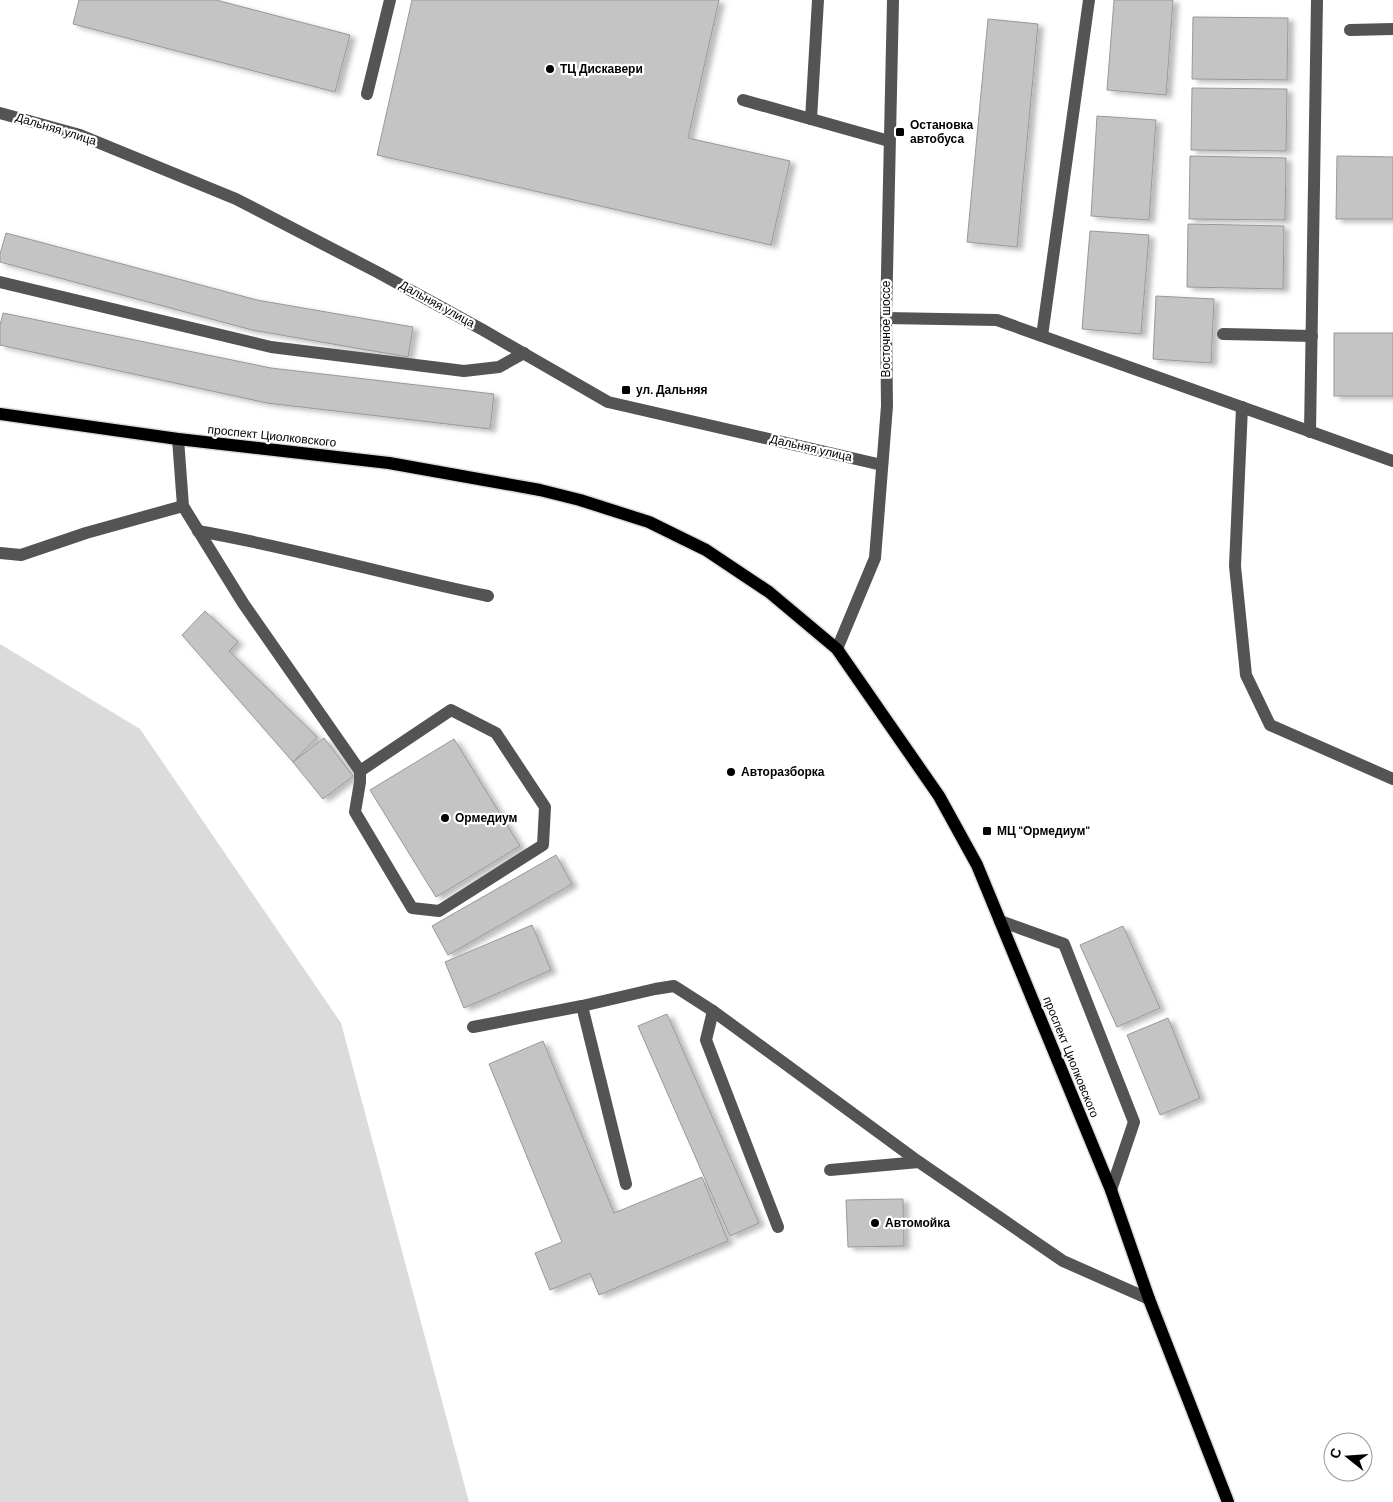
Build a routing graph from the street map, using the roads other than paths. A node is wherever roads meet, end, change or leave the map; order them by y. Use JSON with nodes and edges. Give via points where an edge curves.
{"nodes":[{"id":1,"x":390,"y":0,"type":"edge"},
{"id":2,"x":818,"y":0,"type":"edge"},
{"id":3,"x":893,"y":0,"type":"edge"},
{"id":4,"x":1089,"y":0,"type":"edge"},
{"id":5,"x":1317,"y":0,"type":"edge"},
{"id":6,"x":1393,"y":29,"type":"edge"},
{"id":7,"x":1350,"y":30,"type":"dead end"},
{"id":8,"x":367,"y":94,"type":"dead end"},
{"id":9,"x":743,"y":100,"type":"dead end"},
{"id":10,"x":0,"y":113,"type":"edge"},
{"id":11,"x":812,"y":119,"type":"junction"},
{"id":12,"x":889,"y":141,"type":"junction"},
{"id":13,"x":0,"y":282,"type":"edge"},
{"id":14,"x":886,"y":318,"type":"junction"},
{"id":15,"x":1223,"y":334,"type":"dead end"},
{"id":16,"x":1042,"y":336,"type":"junction"},
{"id":17,"x":1312,"y":336,"type":"junction"},
{"id":18,"x":524,"y":353,"type":"junction"},
{"id":19,"x":1242,"y":407,"type":"junction"},
{"id":20,"x":0,"y":414,"type":"edge"},
{"id":21,"x":1310,"y":432,"type":"junction"},
{"id":22,"x":178,"y":439,"type":"junction"},
{"id":23,"x":1393,"y":461,"type":"edge"},
{"id":24,"x":882,"y":464,"type":"junction"},
{"id":25,"x":182,"y":506,"type":"junction"},
{"id":26,"x":198,"y":531,"type":"junction"},
{"id":27,"x":0,"y":553,"type":"edge"},
{"id":28,"x":488,"y":596,"type":"dead end"},
{"id":29,"x":837,"y":649,"type":"junction"},
{"id":30,"x":360,"y":771,"type":"junction"},
{"id":31,"x":1393,"y":779,"type":"edge"},
{"id":32,"x":1000,"y":921,"type":"junction"},
{"id":33,"x":582,"y":1006,"type":"junction"},
{"id":34,"x":713,"y":1011,"type":"junction"},
{"id":35,"x":473,"y":1027,"type":"dead end"},
{"id":36,"x":919,"y":1162,"type":"junction"},
{"id":37,"x":830,"y":1170,"type":"dead end"},
{"id":38,"x":626,"y":1184,"type":"dead end"},
{"id":39,"x":1111,"y":1190,"type":"junction"},
{"id":40,"x":778,"y":1227,"type":"dead end"},
{"id":41,"x":1150,"y":1299,"type":"junction"},
{"id":42,"x":1228,"y":1502,"type":"edge"}],
"edges":[{"from":1,"to":8,"type":"street"},
{"from":2,"to":11,"type":"street"},
{"from":3,"to":12,"type":"street","name":"Восточное шоссе"},
{"from":4,"to":16,"type":"street"},
{"from":5,"to":17,"type":"street"},
{"from":6,"to":7,"type":"street"},
{"from":9,"to":11,"type":"street"},
{"from":10,"to":18,"type":"street","name":"Дальняя улица","via":[[80,134],[236,199],[379,272]]},
{"from":11,"to":12,"type":"street"},
{"from":12,"to":14,"type":"street","name":"Восточное шоссе"},
{"from":13,"to":18,"type":"street","via":[[271,347],[464,371],[499,367]]},
{"from":14,"to":16,"type":"street","via":[[996,320]]},
{"from":14,"to":24,"type":"street","name":"Восточное шоссе"},
{"from":15,"to":17,"type":"street"},
{"from":16,"to":19,"type":"street"},
{"from":17,"to":21,"type":"street"},
{"from":18,"to":24,"type":"street","name":"Дальняя улица","via":[[608,402]]},
{"from":19,"to":21,"type":"street"},
{"from":19,"to":31,"type":"street","via":[[1236,566],[1246,676],[1270,725]]},
{"from":20,"to":22,"type":"main road","name":"проспект Циолковского"},
{"from":21,"to":23,"type":"street"},
{"from":22,"to":25,"type":"street"},
{"from":22,"to":29,"type":"main road","name":"проспект Циолковского","via":[[389,463],[580,500],[649,522],[706,550],[769,592]]},
{"from":24,"to":29,"type":"street","name":"Восточное шоссе","via":[[876,558]]},
{"from":25,"to":26,"type":"street"},
{"from":25,"to":27,"type":"street","via":[[21,555]]},
{"from":26,"to":28,"type":"street","via":[[257,541]]},
{"from":26,"to":30,"type":"street","via":[[243,603]]},
{"from":29,"to":32,"type":"main road","name":"проспект Циолковского","via":[[939,796],[977,865]]},
{"from":30,"to":30,"type":"street","via":[[355,812],[412,908],[439,911],[543,845],[545,807],[496,733],[451,710]]},
{"from":32,"to":39,"type":"main road","name":"проспект Циолковского"},
{"from":32,"to":39,"type":"street","via":[[1064,944],[1134,1122]]},
{"from":33,"to":34,"type":"street","via":[[674,986]]},
{"from":33,"to":35,"type":"street"},
{"from":33,"to":38,"type":"street"},
{"from":34,"to":36,"type":"street"},
{"from":34,"to":40,"type":"street","via":[[706,1040]]},
{"from":36,"to":37,"type":"street"},
{"from":36,"to":41,"type":"street","via":[[1063,1261]]},
{"from":39,"to":41,"type":"main road","name":"проспект Циолковского"},
{"from":41,"to":42,"type":"main road","name":"проспект Циолковского"}]}
